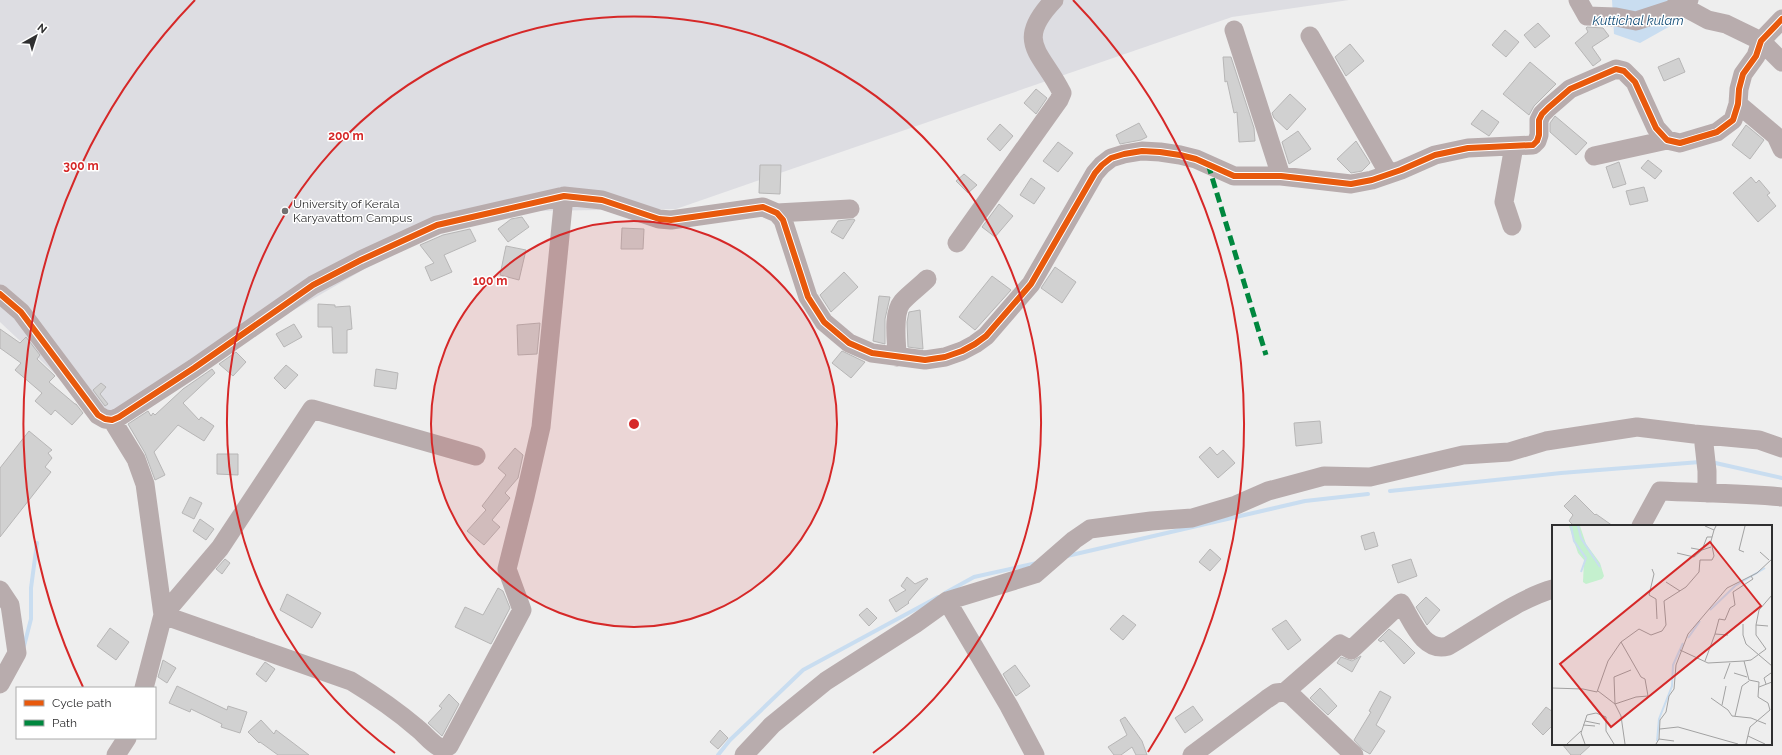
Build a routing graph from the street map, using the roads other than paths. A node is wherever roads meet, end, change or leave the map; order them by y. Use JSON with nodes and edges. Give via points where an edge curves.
{"nodes":[{"id":1,"x":1054,"y":0,"type":"edge"},
{"id":2,"x":1578,"y":0,"type":"edge"},
{"id":3,"x":1682,"y":2,"type":"edge"},
{"id":4,"x":1782,"y":19,"type":"edge"},
{"id":5,"x":1234,"y":30,"type":"dead end"},
{"id":6,"x":1310,"y":36,"type":"dead end"},
{"id":7,"x":1761,"y":41,"type":"junction"},
{"id":8,"x":1782,"y":62,"type":"edge"},
{"id":9,"x":1738,"y":104,"type":"junction"},
{"id":10,"x":1667,"y":140,"type":"junction"},
{"id":11,"x":1514,"y":146,"type":"junction"},
{"id":12,"x":1782,"y":148,"type":"edge"},
{"id":13,"x":1594,"y":156,"type":"dead end"},
{"id":14,"x":1389,"y":174,"type":"junction"},
{"id":15,"x":1281,"y":176,"type":"junction"},
{"id":16,"x":564,"y":196,"type":"junction"},
{"id":17,"x":850,"y":209,"type":"dead end"},
{"id":18,"x":777,"y":213,"type":"junction"},
{"id":19,"x":1512,"y":226,"type":"dead end"},
{"id":20,"x":957,"y":243,"type":"dead end"},
{"id":21,"x":927,"y":279,"type":"dead end"},
{"id":22,"x":0,"y":294,"type":"edge"},
{"id":23,"x":898,"y":357,"type":"junction"},
{"id":24,"x":112,"y":420,"type":"junction"},
{"id":25,"x":1782,"y":448,"type":"edge"},
{"id":26,"x":1705,"y":453,"type":"junction"},
{"id":27,"x":476,"y":456,"type":"dead end"},
{"id":28,"x":1707,"y":493,"type":"junction"},
{"id":29,"x":1782,"y":497,"type":"edge"},
{"id":30,"x":1642,"y":525,"type":"edge"},
{"id":31,"x":1552,"y":589,"type":"edge"},
{"id":32,"x":0,"y":590,"type":"edge"},
{"id":33,"x":947,"y":601,"type":"junction"},
{"id":34,"x":163,"y":615,"type":"junction"},
{"id":35,"x":0,"y":684,"type":"edge"},
{"id":36,"x":144,"y":687,"type":"edge"},
{"id":37,"x":1285,"y":692,"type":"junction"},
{"id":38,"x":126,"y":739,"type":"edge"},
{"id":39,"x":116,"y":755,"type":"edge"},
{"id":40,"x":744,"y":755,"type":"edge"},
{"id":41,"x":1034,"y":755,"type":"edge"},
{"id":42,"x":1192,"y":755,"type":"edge"},
{"id":43,"x":1354,"y":755,"type":"edge"}],
"edges":[{"from":1,"to":20,"type":"street","via":[[1035,25],[1032,38],[1035,50],[1062,93]]},
{"from":2,"to":3,"type":"street","via":[[1587,16],[1636,21]]},
{"from":3,"to":7,"type":"street","via":[[1708,20],[1726,24]]},
{"from":4,"to":7,"type":"street"},
{"from":5,"to":15,"type":"street"},
{"from":6,"to":14,"type":"street"},
{"from":7,"to":8,"type":"street"},
{"from":7,"to":9,"type":"street","via":[[1756,56],[1743,74]]},
{"from":9,"to":10,"type":"street","via":[[1733,120],[1717,132],[1680,143]]},
{"from":9,"to":12,"type":"street","via":[[1776,136]]},
{"from":10,"to":11,"type":"street","via":[[1656,128],[1635,82],[1624,71],[1616,69],[1570,89],[1542,114],[1537,141],[1533,145]]},
{"from":10,"to":13,"type":"street"},
{"from":11,"to":14,"type":"street","via":[[1468,148],[1435,154]]},
{"from":11,"to":19,"type":"street","via":[[1504,202]]},
{"from":14,"to":15,"type":"street","via":[[1351,184]]},
{"from":15,"to":23,"type":"street","via":[[1234,176],[1196,159],[1160,152],[1142,151],[1111,158],[1102,165],[1085,189],[1031,284],[986,336],[968,348],[945,357],[925,360]]},
{"from":16,"to":18,"type":"street","via":[[602,200],[659,219],[671,220],[762,208]]},
{"from":16,"to":24,"type":"street","via":[[437,225],[361,260],[313,285],[194,368]]},
{"from":16,"to":34,"type":"street","via":[[541,427],[507,569],[522,610],[449,746],[443,749],[436,746],[381,700],[351,680]]},
{"from":17,"to":18,"type":"street"},
{"from":18,"to":23,"type":"street","via":[[783,220],[808,297],[824,322],[849,343],[872,353]]},
{"from":21,"to":23,"type":"street","via":[[907,297],[898,310]]},
{"from":22,"to":24,"type":"street","via":[[21,312],[98,415],[105,420]]},
{"from":24,"to":34,"type":"street","via":[[136,459],[145,484]]},
{"from":25,"to":26,"type":"street","via":[[1759,440]]},
{"from":26,"to":28,"type":"street"},
{"from":26,"to":33,"type":"street","via":[[1637,426],[1546,441],[1509,452],[1463,455],[1370,477],[1324,476],[1192,518],[1090,528],[1035,574]]},
{"from":27,"to":34,"type":"street","via":[[312,409],[220,548]]},
{"from":28,"to":29,"type":"street"},
{"from":28,"to":30,"type":"street","via":[[1660,491]]},
{"from":31,"to":37,"type":"street","via":[[1441,648],[1431,646],[1422,638],[1401,603],[1351,650],[1340,644]]},
{"from":32,"to":35,"type":"street","via":[[10,605],[17,653]]},
{"from":33,"to":40,"type":"street","via":[[826,681],[772,725]]},
{"from":33,"to":41,"type":"street","via":[[1009,706]]},
{"from":34,"to":36,"type":"street"},
{"from":37,"to":42,"type":"street","via":[[1267,698]]},
{"from":37,"to":43,"type":"street"},
{"from":38,"to":39,"type":"street"}]}
